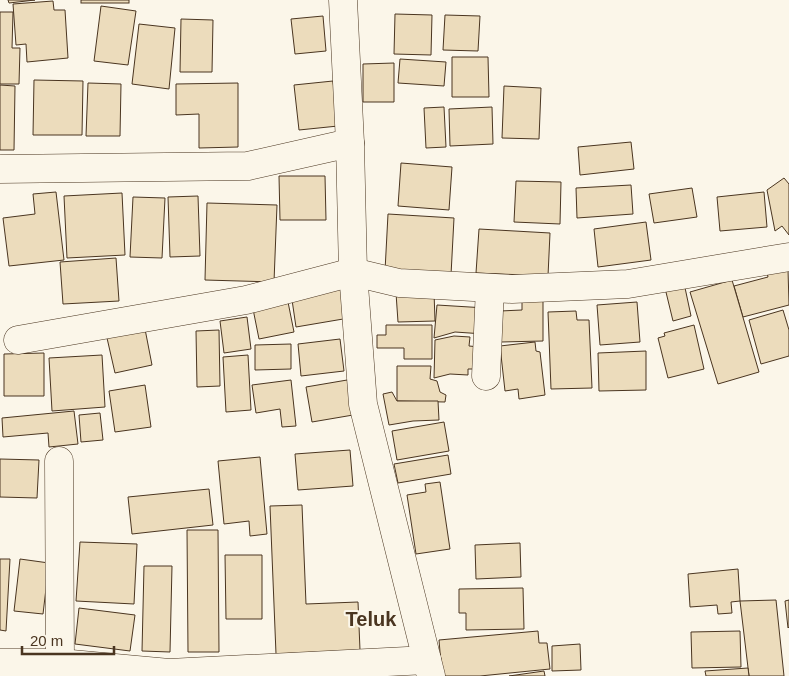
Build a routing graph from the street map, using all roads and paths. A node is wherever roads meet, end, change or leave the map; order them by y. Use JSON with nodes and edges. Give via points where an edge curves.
{"nodes":[{"id":1,"x":342,"y":0,"type":"edge"},
{"id":2,"x":350,"y":143,"type":"junction"},
{"id":3,"x":0,"y":169,"type":"edge"},
{"id":4,"x":789,"y":257,"type":"edge"},
{"id":5,"x":353,"y":272,"type":"junction"},
{"id":6,"x":490,"y":288,"type":"junction"},
{"id":7,"x":18,"y":340,"type":"dead end"},
{"id":8,"x":486,"y":376,"type":"dead end"},
{"id":9,"x":59,"y":461,"type":"dead end"},
{"id":10,"x":60,"y":663,"type":"junction"},
{"id":11,"x":0,"y":664,"type":"edge"},
{"id":12,"x":429,"y":668,"type":"edge"}],
"edges":[{"from":1,"to":2,"type":"street"},
{"from":2,"to":3,"type":"street","via":[[248,166]]},
{"from":2,"to":5,"type":"street"},
{"from":4,"to":6,"type":"street","via":[[628,284]]},
{"from":5,"to":6,"type":"street","via":[[399,283]]},
{"from":5,"to":7,"type":"street","via":[[246,300]]},
{"from":5,"to":12,"type":"street","via":[[363,404]]},
{"from":6,"to":8,"type":"street"},
{"from":9,"to":10,"type":"street"},
{"from":10,"to":11,"type":"street"},
{"from":10,"to":12,"type":"street","via":[[169,673]]}]}
